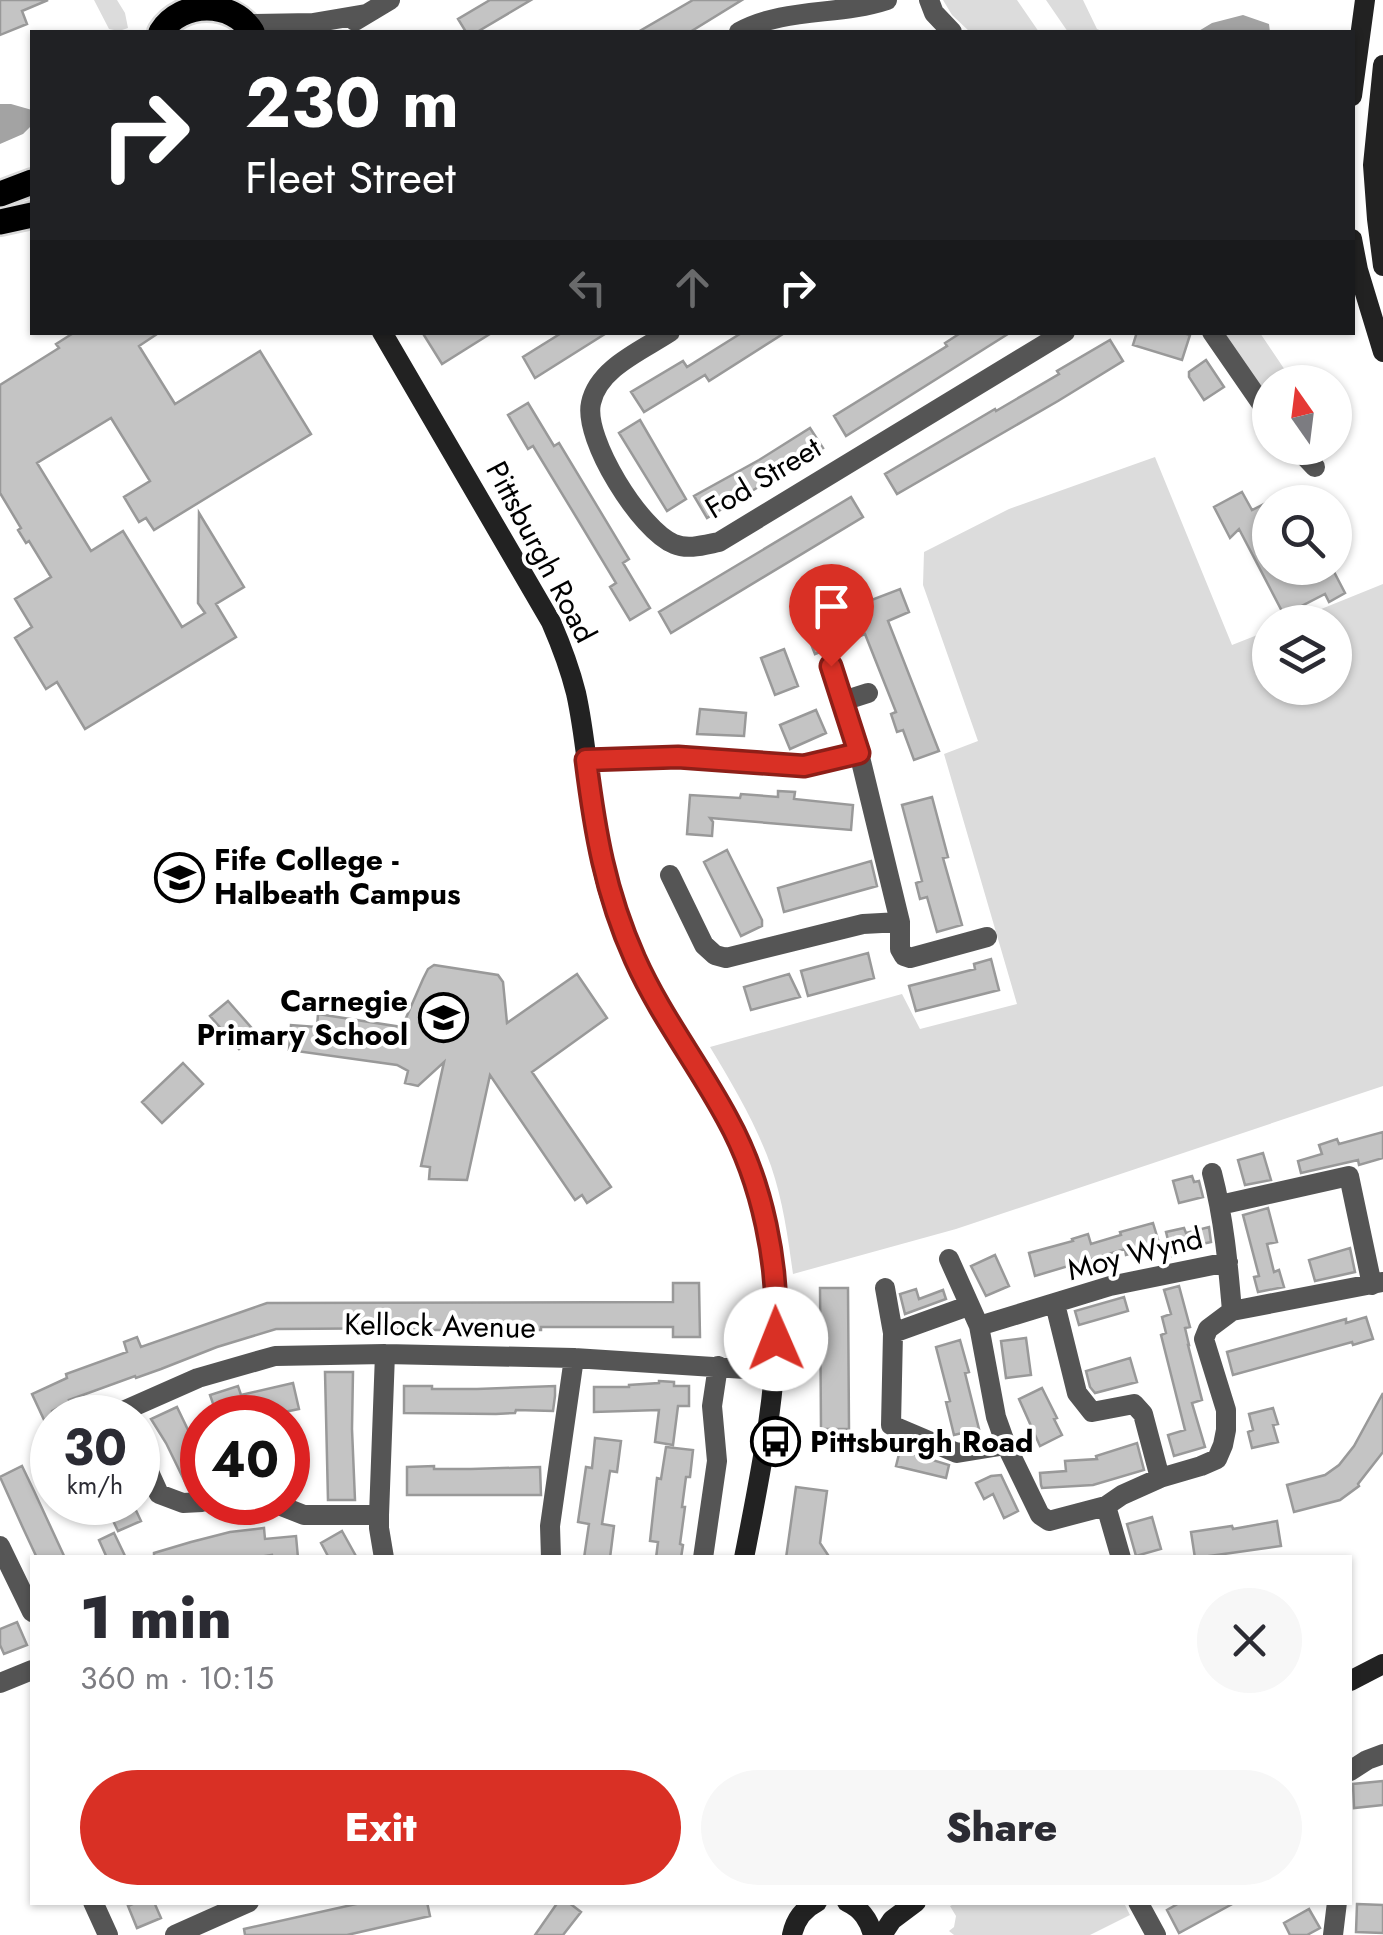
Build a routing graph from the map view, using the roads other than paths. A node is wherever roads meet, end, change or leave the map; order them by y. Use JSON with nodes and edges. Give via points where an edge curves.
{"nodes":[{"id":1,"x":390,"y":0,"type":"edge"},
{"id":2,"x":887,"y":0,"type":"edge"},
{"id":3,"x":928,"y":0,"type":"edge"},
{"id":4,"x":1365,"y":0,"type":"edge"},
{"id":5,"x":191,"y":2,"type":"edge"},
{"id":6,"x":366,"y":14,"type":"junction"},
{"id":7,"x":244,"y":17,"type":"edge"},
{"id":8,"x":162,"y":30,"type":"edge"},
{"id":9,"x":339,"y":30,"type":"edge"},
{"id":10,"x":743,"y":30,"type":"edge"},
{"id":11,"x":950,"y":30,"type":"edge"},
{"id":12,"x":1383,"y":65,"type":"edge"},
{"id":13,"x":1355,"y":74,"type":"edge"},
{"id":14,"x":30,"y":183,"type":"edge"},
{"id":15,"x":0,"y":194,"type":"edge"},
{"id":16,"x":30,"y":215,"type":"edge"},
{"id":17,"x":0,"y":222,"type":"edge"},
{"id":18,"x":1355,"y":254,"type":"edge"},
{"id":19,"x":1383,"y":266,"type":"edge"},
{"id":20,"x":384,"y":335,"type":"edge"},
{"id":21,"x":665,"y":335,"type":"edge"},
{"id":22,"x":1061,"y":335,"type":"edge"},
{"id":23,"x":1214,"y":335,"type":"edge"},
{"id":24,"x":1383,"y":352,"type":"edge"},
{"id":25,"x":1252,"y":390,"type":"edge"},
{"id":26,"x":1312,"y":465,"type":"edge"},
{"id":27,"x":1315,"y":468,"type":"dead end"},
{"id":28,"x":831,"y":666,"type":"dead end"},
{"id":29,"x":868,"y":694,"type":"dead end"},
{"id":30,"x":843,"y":701,"type":"junction"},
{"id":31,"x":859,"y":753,"type":"junction"},
{"id":32,"x":586,"y":760,"type":"junction"},
{"id":33,"x":670,"y":875,"type":"dead end"},
{"id":34,"x":900,"y":922,"type":"junction"},
{"id":35,"x":987,"y":937,"type":"dead end"},
{"id":36,"x":1212,"y":1173,"type":"dead end"},
{"id":37,"x":1220,"y":1205,"type":"junction"},
{"id":38,"x":949,"y":1259,"type":"dead end"},
{"id":39,"x":1228,"y":1262,"type":"junction"},
{"id":40,"x":1378,"y":1283,"type":"edge"},
{"id":41,"x":885,"y":1288,"type":"dead end"},
{"id":42,"x":1055,"y":1304,"type":"junction"},
{"id":43,"x":968,"y":1306,"type":"junction"},
{"id":44,"x":1232,"y":1311,"type":"junction"},
{"id":45,"x":978,"y":1326,"type":"junction"},
{"id":46,"x":893,"y":1333,"type":"junction"},
{"id":47,"x":385,"y":1354,"type":"junction"},
{"id":48,"x":574,"y":1358,"type":"junction"},
{"id":49,"x":718,"y":1366,"type":"junction"},
{"id":50,"x":775,"y":1372,"type":"junction"},
{"id":51,"x":159,"y":1395,"type":"edge"},
{"id":52,"x":1006,"y":1445,"type":"junction"},
{"id":53,"x":1160,"y":1478,"type":"junction"},
{"id":54,"x":1106,"y":1506,"type":"junction"},
{"id":55,"x":310,"y":1514,"type":"edge"},
{"id":56,"x":379,"y":1514,"type":"junction"},
{"id":57,"x":0,"y":1546,"type":"edge"},
{"id":58,"x":384,"y":1555,"type":"edge"},
{"id":59,"x":551,"y":1555,"type":"edge"},
{"id":60,"x":703,"y":1555,"type":"edge"},
{"id":61,"x":745,"y":1555,"type":"edge"},
{"id":62,"x":1120,"y":1555,"type":"edge"},
{"id":63,"x":30,"y":1608,"type":"edge"},
{"id":64,"x":1383,"y":1664,"type":"edge"},
{"id":65,"x":30,"y":1671,"type":"edge"},
{"id":66,"x":1352,"y":1680,"type":"edge"},
{"id":67,"x":0,"y":1682,"type":"edge"},
{"id":68,"x":1383,"y":1754,"type":"edge"},
{"id":69,"x":1352,"y":1770,"type":"edge"},
{"id":70,"x":94,"y":1905,"type":"edge"},
{"id":71,"x":242,"y":1905,"type":"edge"},
{"id":72,"x":852,"y":1905,"type":"edge"},
{"id":73,"x":912,"y":1905,"type":"edge"},
{"id":74,"x":1140,"y":1905,"type":"edge"},
{"id":75,"x":1338,"y":1905,"type":"edge"},
{"id":76,"x":108,"y":1935,"type":"edge"},
{"id":77,"x":175,"y":1935,"type":"edge"},
{"id":78,"x":873,"y":1935,"type":"edge"},
{"id":79,"x":882,"y":1935,"type":"edge"},
{"id":80,"x":1156,"y":1935,"type":"edge"},
{"id":81,"x":1333,"y":1935,"type":"edge"}],
"edges":[{"from":1,"to":6,"type":"street"},
{"from":2,"to":10,"type":"street","via":[[779,16]]},
{"from":3,"to":11,"type":"street"},
{"from":4,"to":13,"type":"street"},
{"from":5,"to":7,"type":"main road","via":[[223,4]]},
{"from":5,"to":8,"type":"main road"},
{"from":6,"to":7,"type":"street","via":[[312,23]]},
{"from":6,"to":9,"type":"street"},
{"from":12,"to":19,"type":"street","via":[[1373,165]]},
{"from":14,"to":15,"type":"main road"},
{"from":16,"to":17,"type":"main road"},
{"from":18,"to":24,"type":"street"},
{"from":20,"to":32,"type":"street","name":"Pittsburgh Road","via":[[552,622],[577,696]]},
{"from":21,"to":22,"type":"street","name":"Fod Street","via":[[609,372],[590,404],[592,424],[602,454],[639,514],[661,538],[698,547],[719,542]]},
{"from":23,"to":25,"type":"street"},
{"from":26,"to":27,"type":"street"},
{"from":28,"to":30,"type":"street"},
{"from":29,"to":30,"type":"street"},
{"from":30,"to":31,"type":"street"},
{"from":31,"to":32,"type":"street","via":[[804,766],[678,757]]},
{"from":31,"to":34,"type":"street"},
{"from":32,"to":50,"type":"street","name":"Pittsburgh Road","via":[[613,907],[663,1015],[728,1119],[752,1175],[778,1307]]},
{"from":33,"to":34,"type":"street","via":[[704,945],[726,958],[863,924]]},
{"from":34,"to":35,"type":"street","via":[[900,949],[910,958]]},
{"from":36,"to":37,"type":"street"},
{"from":37,"to":39,"type":"street"},
{"from":37,"to":40,"type":"street","via":[[1349,1176]]},
{"from":38,"to":43,"type":"street"},
{"from":39,"to":42,"type":"street","name":"Moy Wynd"},
{"from":39,"to":44,"type":"street"},
{"from":40,"to":44,"type":"street"},
{"from":41,"to":46,"type":"street"},
{"from":42,"to":45,"type":"street","name":"Moy Wynd"},
{"from":42,"to":53,"type":"street","name":"Moy Wynd","via":[[1078,1393],[1092,1412],[1134,1404],[1143,1414]]},
{"from":43,"to":45,"type":"street"},
{"from":43,"to":46,"type":"street"},
{"from":44,"to":53,"type":"street","via":[[1204,1340],[1226,1410],[1217,1459]]},
{"from":45,"to":52,"type":"street"},
{"from":46,"to":52,"type":"street","via":[[890,1425],[956,1453]]},
{"from":47,"to":48,"type":"street","name":"Kellock Avenue"},
{"from":47,"to":51,"type":"street","name":"Kellock Avenue","via":[[275,1356]]},
{"from":47,"to":56,"type":"street"},
{"from":48,"to":49,"type":"street","name":"Kellock Avenue"},
{"from":48,"to":59,"type":"street"},
{"from":49,"to":50,"type":"street","name":"Kellock Avenue"},
{"from":49,"to":60,"type":"street","via":[[712,1406],[717,1461]]},
{"from":50,"to":61,"type":"street","name":"Pittsburgh Road"},
{"from":52,"to":54,"type":"street","via":[[1040,1515],[1050,1521]]},
{"from":53,"to":54,"type":"street"},
{"from":54,"to":62,"type":"street"},
{"from":55,"to":56,"type":"street"},
{"from":56,"to":58,"type":"street"},
{"from":57,"to":63,"type":"street"},
{"from":64,"to":66,"type":"street"},
{"from":65,"to":67,"type":"street"},
{"from":68,"to":69,"type":"street"},
{"from":70,"to":76,"type":"street"},
{"from":71,"to":77,"type":"street"},
{"from":72,"to":78,"type":"street"},
{"from":73,"to":79,"type":"street"},
{"from":74,"to":80,"type":"street"},
{"from":75,"to":81,"type":"street"}]}
